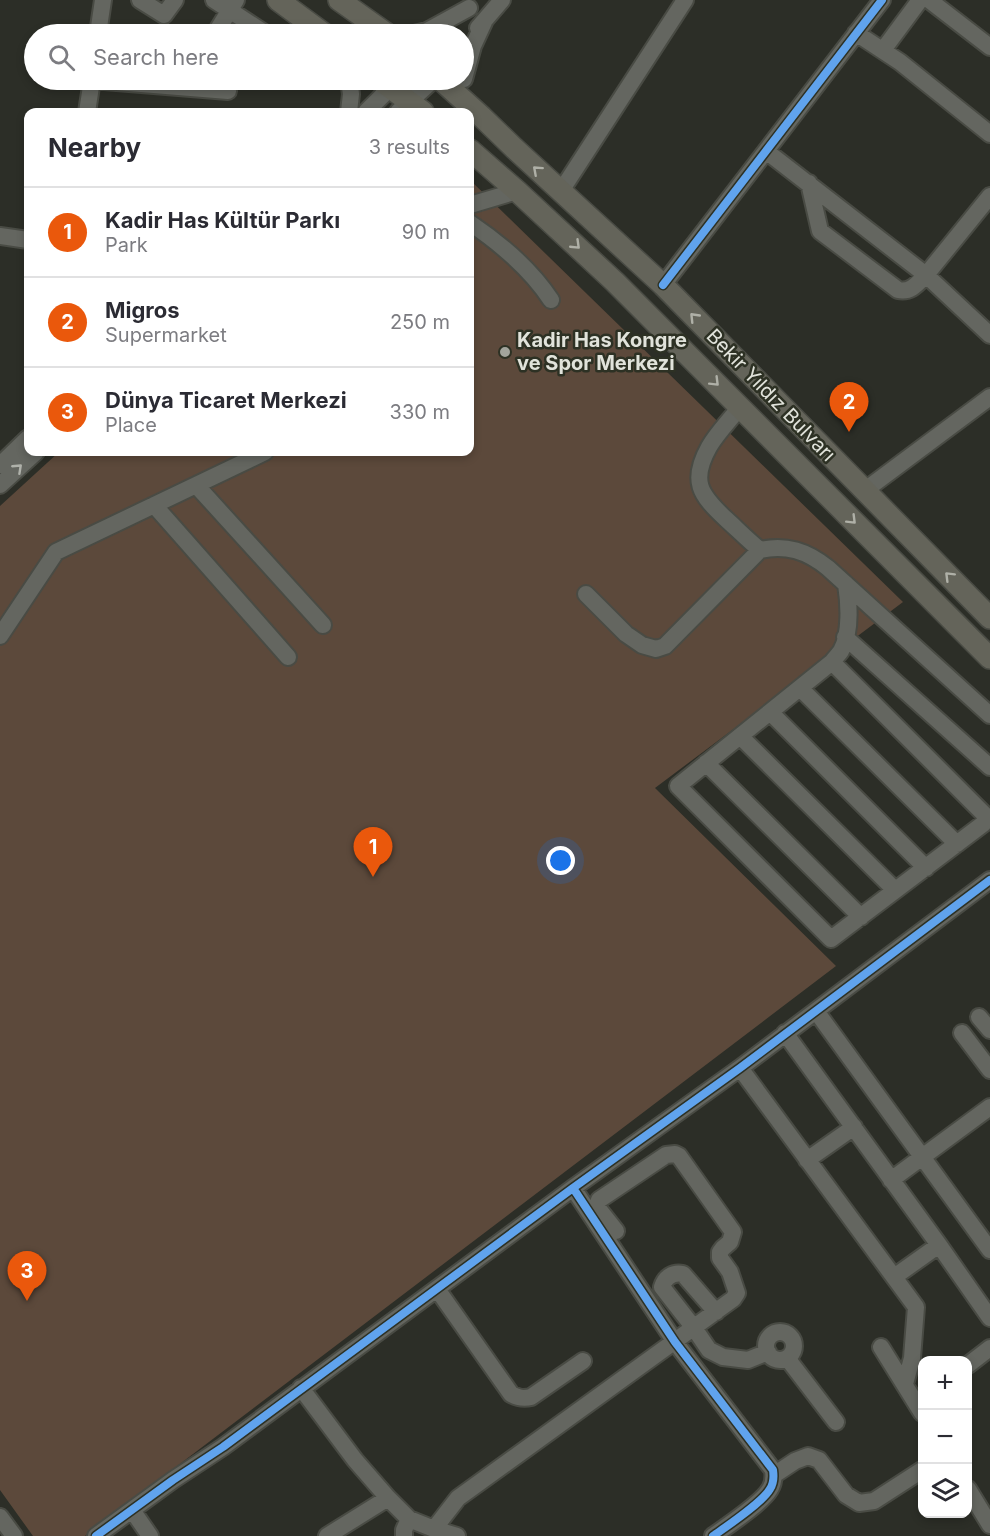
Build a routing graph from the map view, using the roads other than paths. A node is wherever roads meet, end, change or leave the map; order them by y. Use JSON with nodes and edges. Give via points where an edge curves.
{"nodes":[{"id":1,"x":103,"y":0,"type":"edge"},
{"id":2,"x":140,"y":0,"type":"edge"},
{"id":3,"x":175,"y":0,"type":"edge"},
{"id":4,"x":214,"y":0,"type":"edge"},
{"id":5,"x":278,"y":0,"type":"edge"},
{"id":6,"x":339,"y":0,"type":"edge"},
{"id":7,"x":502,"y":0,"type":"edge"},
{"id":8,"x":685,"y":0,"type":"edge"},
{"id":9,"x":882,"y":0,"type":"edge"},
{"id":10,"x":920,"y":0,"type":"edge"},
{"id":11,"x":929,"y":0,"type":"edge"},
{"id":12,"x":472,"y":4,"type":"edge"},
{"id":13,"x":232,"y":5,"type":"edge"},
{"id":14,"x":99,"y":24,"type":"edge"},
{"id":15,"x":221,"y":24,"type":"edge"},
{"id":16,"x":254,"y":24,"type":"edge"},
{"id":17,"x":310,"y":24,"type":"edge"},
{"id":18,"x":374,"y":24,"type":"edge"},
{"id":19,"x":439,"y":24,"type":"edge"},
{"id":20,"x":453,"y":24,"type":"edge"},
{"id":21,"x":481,"y":25,"type":"junction"},
{"id":22,"x":474,"y":33,"type":"edge"},
{"id":23,"x":856,"y":33,"type":"junction"},
{"id":24,"x":474,"y":44,"type":"edge"},
{"id":25,"x":990,"y":47,"type":"edge"},
{"id":26,"x":883,"y":50,"type":"junction"},
{"id":27,"x":90,"y":90,"type":"edge"},
{"id":28,"x":216,"y":90,"type":"edge"},
{"id":29,"x":350,"y":90,"type":"edge"},
{"id":30,"x":384,"y":90,"type":"edge"},
{"id":31,"x":396,"y":90,"type":"edge"},
{"id":32,"x":425,"y":90,"type":"edge"},
{"id":33,"x":452,"y":90,"type":"edge"},
{"id":34,"x":464,"y":90,"type":"edge"},
{"id":35,"x":228,"y":91,"type":"dead end"},
{"id":36,"x":465,"y":101,"type":"junction"},
{"id":37,"x":88,"y":108,"type":"edge"},
{"id":38,"x":349,"y":108,"type":"edge"},
{"id":39,"x":369,"y":108,"type":"edge"},
{"id":40,"x":409,"y":108,"type":"edge"},
{"id":41,"x":411,"y":108,"type":"edge"},
{"id":42,"x":472,"y":108,"type":"edge"},
{"id":43,"x":474,"y":109,"type":"edge"},
{"id":44,"x":990,"y":134,"type":"edge"},
{"id":45,"x":766,"y":151,"type":"junction"},
{"id":46,"x":474,"y":153,"type":"edge"},
{"id":47,"x":809,"y":183,"type":"junction"},
{"id":48,"x":517,"y":191,"type":"junction"},
{"id":49,"x":561,"y":191,"type":"junction"},
{"id":50,"x":990,"y":196,"type":"edge"},
{"id":51,"x":474,"y":204,"type":"edge"},
{"id":52,"x":474,"y":226,"type":"edge"},
{"id":53,"x":0,"y":236,"type":"edge"},
{"id":54,"x":24,"y":239,"type":"edge"},
{"id":55,"x":926,"y":274,"type":"junction"},
{"id":56,"x":663,"y":285,"type":"junction"},
{"id":57,"x":550,"y":300,"type":"dead end"},
{"id":58,"x":990,"y":335,"type":"edge"},
{"id":59,"x":990,"y":397,"type":"edge"},
{"id":60,"x":740,"y":407,"type":"junction"},
{"id":61,"x":24,"y":442,"type":"edge"},
{"id":62,"x":32,"y":456,"type":"edge"},
{"id":63,"x":257,"y":456,"type":"edge"},
{"id":64,"x":0,"y":465,"type":"edge"},
{"id":65,"x":0,"y":485,"type":"edge"},
{"id":66,"x":196,"y":485,"type":"junction"},
{"id":67,"x":864,"y":491,"type":"junction"},
{"id":68,"x":154,"y":505,"type":"junction"},
{"id":69,"x":760,"y":550,"type":"junction"},
{"id":70,"x":846,"y":584,"type":"junction"},
{"id":71,"x":586,"y":594,"type":"dead end"},
{"id":72,"x":990,"y":618,"type":"edge"},
{"id":73,"x":323,"y":625,"type":"dead end"},
{"id":74,"x":0,"y":636,"type":"edge"},
{"id":75,"x":845,"y":637,"type":"junction"},
{"id":76,"x":288,"y":657,"type":"dead end"},
{"id":77,"x":990,"y":658,"type":"edge"},
{"id":78,"x":832,"y":662,"type":"junction"},
{"id":79,"x":800,"y":688,"type":"junction"},
{"id":80,"x":770,"y":712,"type":"junction"},
{"id":81,"x":990,"y":715,"type":"edge"},
{"id":82,"x":740,"y":736,"type":"junction"},
{"id":83,"x":706,"y":763,"type":"junction"},
{"id":84,"x":990,"y":767,"type":"edge"},
{"id":85,"x":990,"y":819,"type":"edge"},
{"id":86,"x":957,"y":844,"type":"junction"},
{"id":87,"x":926,"y":868,"type":"junction"},
{"id":88,"x":990,"y":880,"type":"edge"},
{"id":89,"x":895,"y":890,"type":"junction"},
{"id":90,"x":861,"y":917,"type":"junction"},
{"id":91,"x":816,"y":1011,"type":"junction"},
{"id":92,"x":980,"y":1017,"type":"dead end"},
{"id":93,"x":990,"y":1030,"type":"edge"},
{"id":94,"x":785,"y":1033,"type":"junction"},
{"id":95,"x":962,"y":1033,"type":"dead end"},
{"id":96,"x":740,"y":1068,"type":"junction"},
{"id":97,"x":990,"y":1070,"type":"edge"},
{"id":98,"x":990,"y":1107,"type":"edge"},
{"id":99,"x":854,"y":1127,"type":"junction"},
{"id":100,"x":922,"y":1156,"type":"junction"},
{"id":101,"x":807,"y":1160,"type":"junction"},
{"id":102,"x":891,"y":1180,"type":"junction"},
{"id":103,"x":573,"y":1188,"type":"junction"},
{"id":104,"x":616,"y":1231,"type":"dead end"},
{"id":105,"x":939,"y":1245,"type":"junction"},
{"id":106,"x":990,"y":1250,"type":"edge"},
{"id":107,"x":894,"y":1277,"type":"junction"},
{"id":108,"x":437,"y":1289,"type":"junction"},
{"id":109,"x":716,"y":1312,"type":"junction"},
{"id":110,"x":990,"y":1318,"type":"edge"},
{"id":111,"x":694,"y":1328,"type":"junction"},
{"id":112,"x":675,"y":1342,"type":"junction"},
{"id":113,"x":881,"y":1347,"type":"dead end"},
{"id":114,"x":990,"y":1348,"type":"edge"},
{"id":115,"x":768,"y":1352,"type":"junction"},
{"id":116,"x":787,"y":1358,"type":"junction"},
{"id":117,"x":583,"y":1361,"type":"dead end"},
{"id":118,"x":972,"y":1362,"type":"edge"},
{"id":119,"x":905,"y":1384,"type":"junction"},
{"id":120,"x":301,"y":1388,"type":"junction"},
{"id":121,"x":920,"y":1410,"type":"edge"},
{"id":122,"x":836,"y":1422,"type":"dead end"},
{"id":123,"x":918,"y":1473,"type":"edge"},
{"id":124,"x":774,"y":1475,"type":"junction"},
{"id":125,"x":972,"y":1496,"type":"edge"},
{"id":126,"x":388,"y":1498,"type":"junction"},
{"id":127,"x":132,"y":1510,"type":"junction"},
{"id":128,"x":0,"y":1517,"type":"edge"},
{"id":129,"x":409,"y":1519,"type":"junction"},
{"id":130,"x":990,"y":1525,"type":"edge"},
{"id":131,"x":434,"y":1529,"type":"junction"},
{"id":132,"x":15,"y":1536,"type":"edge"},
{"id":133,"x":96,"y":1536,"type":"edge"},
{"id":134,"x":150,"y":1536,"type":"edge"},
{"id":135,"x":327,"y":1536,"type":"edge"},
{"id":136,"x":404,"y":1536,"type":"edge"},
{"id":137,"x":457,"y":1536,"type":"edge"},
{"id":138,"x":713,"y":1536,"type":"edge"}],
"edges":[{"from":1,"to":14,"type":"street"},
{"from":2,"to":3,"type":"street","via":[[164,15]]},
{"from":4,"to":13,"type":"street"},
{"from":5,"to":17,"type":"main road"},
{"from":6,"to":18,"type":"main road"},
{"from":7,"to":21,"type":"street"},
{"from":8,"to":49,"type":"street"},
{"from":9,"to":23,"type":"street"},
{"from":10,"to":26,"type":"street"},
{"from":11,"to":25,"type":"street"},
{"from":12,"to":19,"type":"street"},
{"from":12,"to":20,"type":"street"},
{"from":13,"to":15,"type":"street"},
{"from":13,"to":16,"type":"street"},
{"from":21,"to":22,"type":"street"},
{"from":21,"to":24,"type":"street"},
{"from":23,"to":26,"type":"street"},
{"from":23,"to":45,"type":"street"},
{"from":26,"to":44,"type":"street"},
{"from":27,"to":37,"type":"street"},
{"from":28,"to":35,"type":"street"},
{"from":29,"to":38,"type":"street"},
{"from":30,"to":39,"type":"street"},
{"from":31,"to":40,"type":"main road"},
{"from":32,"to":41,"type":"street"},
{"from":33,"to":36,"type":"main road","name":"Bekir Yıldız Bulvarı"},
{"from":34,"to":36,"type":"street"},
{"from":42,"to":36,"type":"main road","name":"Bekir Yıldız Bulvarı","one_way":true},
{"from":49,"to":43,"type":"main road","name":"Bekir Yıldız Bulvarı","one_way":true},
{"from":45,"to":47,"type":"street"},
{"from":45,"to":56,"type":"street"},
{"from":46,"to":48,"type":"main road","name":"Bekir Yıldız Bulvarı"},
{"from":47,"to":55,"type":"street"},
{"from":47,"to":55,"type":"street","via":[[820,231],[898,290],[911,289]]},
{"from":48,"to":51,"type":"street"},
{"from":48,"to":60,"type":"main road","name":"Bekir Yıldız Bulvarı","one_way":true},
{"from":49,"to":56,"type":"main road","name":"Bekir Yıldız Bulvarı"},
{"from":50,"to":55,"type":"street"},
{"from":52,"to":57,"type":"street","via":[[523,265]]},
{"from":53,"to":54,"type":"street"},
{"from":55,"to":58,"type":"street"},
{"from":67,"to":56,"type":"main road","name":"Bekir Yıldız Bulvarı","one_way":true},
{"from":59,"to":67,"type":"street"},
{"from":60,"to":69,"type":"street","via":[[710,445],[699,478],[702,493],[711,506]]},
{"from":60,"to":77,"type":"main road","name":"Bekir Yıldız Bulvarı","one_way":true},
{"from":61,"to":64,"type":"street"},
{"from":65,"to":62,"type":"street","one_way":true},
{"from":63,"to":66,"type":"street"},
{"from":66,"to":68,"type":"street"},
{"from":66,"to":73,"type":"street"},
{"from":72,"to":67,"type":"main road","name":"Bekir Yıldız Bulvarı","one_way":true},
{"from":68,"to":74,"type":"street","via":[[57,552]]},
{"from":68,"to":76,"type":"street"},
{"from":69,"to":70,"type":"street","via":[[798,550],[818,560]]},
{"from":69,"to":71,"type":"street","via":[[665,646],[656,649],[626,634]]},
{"from":70,"to":75,"type":"street","via":[[849,610]]},
{"from":70,"to":81,"type":"street"},
{"from":75,"to":78,"type":"street"},
{"from":75,"to":84,"type":"street"},
{"from":78,"to":79,"type":"street"},
{"from":78,"to":85,"type":"street"},
{"from":79,"to":80,"type":"street"},
{"from":79,"to":86,"type":"street"},
{"from":80,"to":82,"type":"street"},
{"from":80,"to":87,"type":"street"},
{"from":82,"to":83,"type":"street"},
{"from":82,"to":89,"type":"street"},
{"from":83,"to":90,"type":"street"},
{"from":83,"to":90,"type":"street","via":[[678,786],[831,939]]},
{"from":85,"to":86,"type":"street"},
{"from":86,"to":87,"type":"street"},
{"from":87,"to":89,"type":"street"},
{"from":88,"to":91,"type":"street"},
{"from":89,"to":90,"type":"street"},
{"from":91,"to":94,"type":"street"},
{"from":91,"to":100,"type":"street"},
{"from":92,"to":93,"type":"street"},
{"from":94,"to":96,"type":"street"},
{"from":94,"to":99,"type":"street"},
{"from":95,"to":97,"type":"street"},
{"from":96,"to":101,"type":"street"},
{"from":96,"to":103,"type":"street"},
{"from":98,"to":100,"type":"street"},
{"from":99,"to":101,"type":"street"},
{"from":99,"to":102,"type":"street"},
{"from":100,"to":102,"type":"street"},
{"from":100,"to":106,"type":"street"},
{"from":101,"to":107,"type":"street"},
{"from":102,"to":105,"type":"street"},
{"from":103,"to":108,"type":"street"},
{"from":103,"to":112,"type":"street"},
{"from":104,"to":109,"type":"street","via":[[597,1207],[599,1200],[666,1155],[678,1156],[733,1232],[720,1258],[737,1293]]},
{"from":105,"to":107,"type":"street"},
{"from":105,"to":110,"type":"street"},
{"from":107,"to":119,"type":"street","via":[[916,1307],[912,1358]]},
{"from":108,"to":117,"type":"street","via":[[515,1396],[535,1395]]},
{"from":108,"to":120,"type":"street"},
{"from":109,"to":111,"type":"street"},
{"from":109,"to":111,"type":"street","via":[[683,1274],[668,1277],[662,1287]]},
{"from":111,"to":112,"type":"street"},
{"from":111,"to":115,"type":"street","via":[[709,1350],[723,1357],[748,1360]]},
{"from":112,"to":124,"type":"street"},
{"from":112,"to":131,"type":"street","via":[[458,1498]]},
{"from":113,"to":119,"type":"street"},
{"from":114,"to":118,"type":"street"},
{"from":115,"to":116,"type":"street","via":[[776,1359]]},
{"from":115,"to":116,"type":"street","via":[[770,1336],[785,1333],[794,1345]]},
{"from":116,"to":122,"type":"street"},
{"from":119,"to":121,"type":"street"},
{"from":120,"to":126,"type":"street"},
{"from":120,"to":127,"type":"street"},
{"from":123,"to":124,"type":"street","via":[[874,1501],[859,1503],[846,1496],[819,1460],[808,1456]]},
{"from":124,"to":138,"type":"street","via":[[768,1492]]},
{"from":125,"to":130,"type":"street"},
{"from":126,"to":129,"type":"street"},
{"from":126,"to":135,"type":"street"},
{"from":127,"to":133,"type":"street"},
{"from":127,"to":134,"type":"street"},
{"from":128,"to":132,"type":"street"},
{"from":129,"to":131,"type":"street"},
{"from":129,"to":136,"type":"street"},
{"from":131,"to":137,"type":"street"}]}
